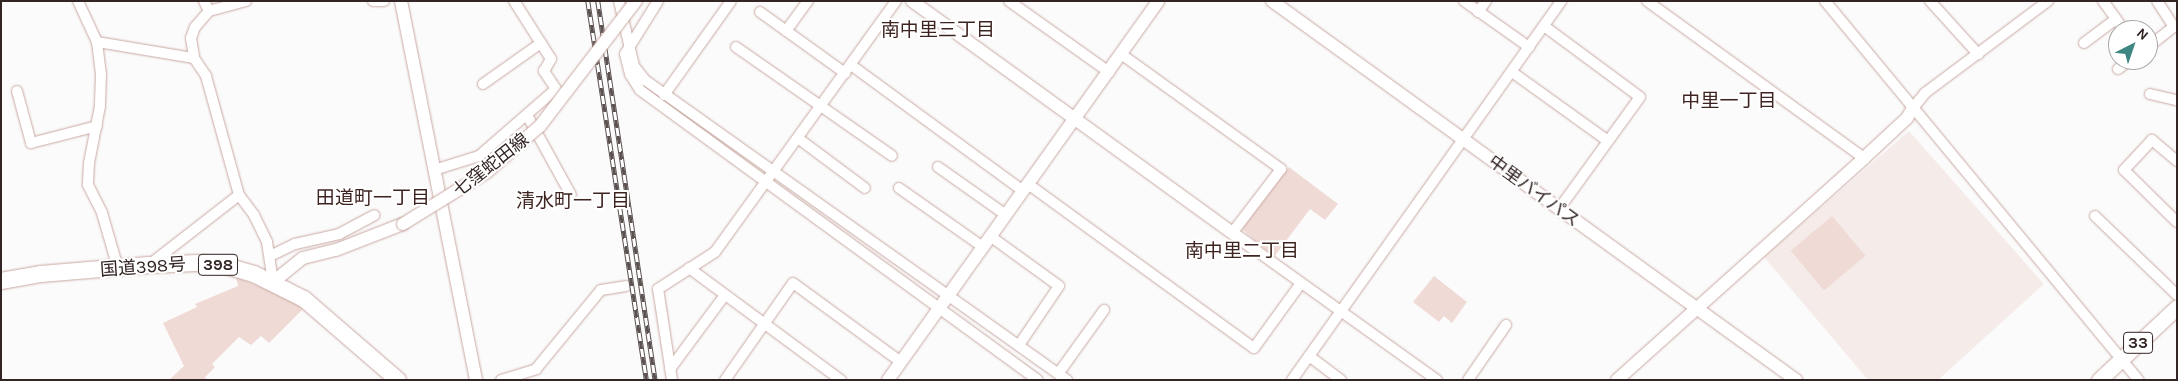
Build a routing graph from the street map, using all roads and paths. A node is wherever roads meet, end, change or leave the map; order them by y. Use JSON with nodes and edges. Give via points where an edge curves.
{"nodes":[{"id":1,"x":78,"y":1,"type":"edge"},
{"id":2,"x":246,"y":1,"type":"edge"},
{"id":3,"x":373,"y":1,"type":"edge"},
{"id":4,"x":384,"y":1,"type":"edge"},
{"id":5,"x":401,"y":1,"type":"edge"},
{"id":6,"x":514,"y":1,"type":"edge"},
{"id":7,"x":619,"y":1,"type":"edge"},
{"id":8,"x":636,"y":1,"type":"edge"},
{"id":9,"x":658,"y":1,"type":"edge"},
{"id":10,"x":731,"y":1,"type":"edge"},
{"id":11,"x":808,"y":1,"type":"edge"},
{"id":12,"x":896,"y":1,"type":"edge"},
{"id":13,"x":912,"y":1,"type":"edge"},
{"id":14,"x":1010,"y":1,"type":"edge"},
{"id":15,"x":1158,"y":1,"type":"edge"},
{"id":16,"x":1272,"y":1,"type":"edge"},
{"id":17,"x":1464,"y":1,"type":"edge"},
{"id":18,"x":1486,"y":1,"type":"edge"},
{"id":19,"x":1561,"y":1,"type":"edge"},
{"id":20,"x":1647,"y":1,"type":"edge"},
{"id":21,"x":1825,"y":1,"type":"edge"},
{"id":22,"x":2048,"y":1,"type":"edge"},
{"id":23,"x":2103,"y":1,"type":"edge"},
{"id":24,"x":2157,"y":1,"type":"edge"},
{"id":25,"x":1931,"y":2,"type":"edge"},
{"id":26,"x":206,"y":6,"type":"edge"},
{"id":27,"x":760,"y":12,"type":"dead end"},
{"id":28,"x":1478,"y":12,"type":"junction"},
{"id":29,"x":2116,"y":19,"type":"joint"},
{"id":30,"x":1544,"y":26,"type":"junction"},
{"id":31,"x":786,"y":31,"type":"junction"},
{"id":32,"x":2158,"y":39,"type":"edge"},
{"id":33,"x":97,"y":42,"type":"junction"},
{"id":34,"x":2084,"y":43,"type":"dead end"},
{"id":35,"x":541,"y":44,"type":"junction"},
{"id":36,"x":628,"y":45,"type":"junction"},
{"id":37,"x":736,"y":46,"type":"dead end"},
{"id":38,"x":1529,"y":47,"type":"junction"},
{"id":39,"x":1121,"y":54,"type":"junction"},
{"id":40,"x":1978,"y":54,"type":"junction"},
{"id":41,"x":194,"y":58,"type":"junction"},
{"id":42,"x":848,"y":69,"type":"junction"},
{"id":43,"x":1109,"y":72,"type":"junction"},
{"id":44,"x":1512,"y":72,"type":"junction"},
{"id":45,"x":483,"y":84,"type":"dead end"},
{"id":46,"x":17,"y":91,"type":"dead end"},
{"id":47,"x":2150,"y":94,"type":"dead end"},
{"id":48,"x":664,"y":95,"type":"junction"},
{"id":49,"x":2177,"y":100,"type":"edge"},
{"id":50,"x":822,"y":107,"type":"junction"},
{"id":51,"x":1912,"y":108,"type":"junction"},
{"id":52,"x":527,"y":115,"type":"junction"},
{"id":53,"x":1074,"y":119,"type":"junction"},
{"id":54,"x":97,"y":126,"type":"junction"},
{"id":55,"x":798,"y":139,"type":"junction"},
{"id":56,"x":1464,"y":140,"type":"junction"},
{"id":57,"x":1608,"y":141,"type":"junction"},
{"id":58,"x":892,"y":156,"type":"dead end"},
{"id":59,"x":1864,"y":158,"type":"junction"},
{"id":60,"x":2177,"y":161,"type":"edge"},
{"id":61,"x":938,"y":167,"type":"dead end"},
{"id":62,"x":434,"y":170,"type":"junction"},
{"id":63,"x":774,"y":173,"type":"junction"},
{"id":64,"x":766,"y":184,"type":"junction"},
{"id":65,"x":1026,"y":187,"type":"junction"},
{"id":66,"x":866,"y":188,"type":"dead end"},
{"id":67,"x":899,"y":188,"type":"dead end"},
{"id":68,"x":238,"y":195,"type":"junction"},
{"id":69,"x":571,"y":195,"type":"dead end"},
{"id":70,"x":1559,"y":208,"type":"junction"},
{"id":71,"x":374,"y":215,"type":"dead end"},
{"id":72,"x":1006,"y":215,"type":"junction"},
{"id":73,"x":2094,"y":216,"type":"dead end"},
{"id":74,"x":2177,"y":222,"type":"edge"},
{"id":75,"x":1232,"y":233,"type":"junction"},
{"id":76,"x":987,"y":241,"type":"junction"},
{"id":77,"x":1254,"y":249,"type":"joint"},
{"id":78,"x":270,"y":256,"type":"junction"},
{"id":79,"x":149,"y":265,"type":"junction"},
{"id":80,"x":118,"y":268,"type":"junction"},
{"id":81,"x":689,"y":268,"type":"junction"},
{"id":82,"x":1,"y":281,"type":"edge"},
{"id":83,"x":273,"y":282,"type":"junction"},
{"id":84,"x":1301,"y":283,"type":"junction"},
{"id":85,"x":626,"y":286,"type":"dead end"},
{"id":86,"x":725,"y":295,"type":"junction"},
{"id":87,"x":2177,"y":295,"type":"edge"},
{"id":88,"x":947,"y":297,"type":"junction"},
{"id":89,"x":2177,"y":307,"type":"edge"},
{"id":90,"x":939,"y":308,"type":"junction"},
{"id":91,"x":1697,"y":308,"type":"junction"},
{"id":92,"x":1104,"y":310,"type":"dead end"},
{"id":93,"x":1342,"y":310,"type":"junction"},
{"id":94,"x":764,"y":324,"type":"junction"},
{"id":95,"x":1506,"y":325,"type":"dead end"},
{"id":96,"x":1019,"y":345,"type":"junction"},
{"id":97,"x":1309,"y":356,"type":"junction"},
{"id":98,"x":2120,"y":359,"type":"junction"},
{"id":99,"x":901,"y":362,"type":"junction"},
{"id":100,"x":670,"y":369,"type":"junction"},
{"id":101,"x":1063,"y":377,"type":"edge"},
{"id":102,"x":391,"y":378,"type":"edge"},
{"id":103,"x":476,"y":380,"type":"edge"},
{"id":104,"x":501,"y":380,"type":"edge"},
{"id":105,"x":672,"y":380,"type":"edge"},
{"id":106,"x":725,"y":380,"type":"edge"},
{"id":107,"x":840,"y":380,"type":"edge"},
{"id":108,"x":888,"y":380,"type":"edge"},
{"id":109,"x":1038,"y":380,"type":"edge"},
{"id":110,"x":1292,"y":380,"type":"edge"},
{"id":111,"x":1341,"y":380,"type":"edge"},
{"id":112,"x":1437,"y":380,"type":"edge"},
{"id":113,"x":1468,"y":380,"type":"edge"},
{"id":114,"x":1617,"y":380,"type":"edge"},
{"id":115,"x":1796,"y":380,"type":"edge"},
{"id":116,"x":2100,"y":380,"type":"edge"},
{"id":117,"x":2138,"y":380,"type":"edge"}],
"edges":[{"from":1,"to":33,"type":"street"},
{"from":2,"to":26,"type":"street"},
{"from":3,"to":4,"type":"street"},
{"from":5,"to":62,"type":"street"},
{"from":6,"to":35,"type":"street"},
{"from":7,"to":36,"type":"street"},
{"from":8,"to":83,"type":"street","name":"七窪蛇田線","bridge":true,"via":[[540,126],[487,172],[403,224],[345,247],[303,258]]},
{"from":9,"to":36,"type":"street"},
{"from":10,"to":48,"type":"street"},
{"from":11,"to":31,"type":"street"},
{"from":12,"to":42,"type":"street"},
{"from":13,"to":53,"type":"street"},
{"from":14,"to":43,"type":"street"},
{"from":15,"to":39,"type":"street"},
{"from":16,"to":56,"type":"street","name":"中里バイパス"},
{"from":17,"to":28,"type":"street"},
{"from":18,"to":28,"type":"street"},
{"from":19,"to":30,"type":"street"},
{"from":20,"to":59,"type":"street"},
{"from":21,"to":51,"type":"street"},
{"from":22,"to":40,"type":"street"},
{"from":23,"to":29,"type":"street"},
{"from":24,"to":32,"type":"street","via":[[2174,27]]},
{"from":25,"to":40,"type":"street"},
{"from":26,"to":41,"type":"street","via":[[191,38]]},
{"from":27,"to":31,"type":"street"},
{"from":28,"to":38,"type":"street"},
{"from":29,"to":34,"type":"street"},
{"from":30,"to":38,"type":"street"},
{"from":30,"to":57,"type":"street","via":[[1640,97]]},
{"from":31,"to":42,"type":"street"},
{"from":33,"to":41,"type":"street"},
{"from":33,"to":54,"type":"street","via":[[101,74]]},
{"from":35,"to":45,"type":"street"},
{"from":35,"to":52,"type":"street","via":[[551,59],[544,71],[556,89]]},
{"from":36,"to":48,"type":"street","via":[[639,74]]},
{"from":36,"to":64,"type":"street","via":[[625,54],[640,90]]},
{"from":37,"to":50,"type":"street"},
{"from":38,"to":44,"type":"street"},
{"from":39,"to":43,"type":"street"},
{"from":39,"to":75,"type":"street","via":[[1280,169]]},
{"from":40,"to":51,"type":"street","via":[[1925,92]]},
{"from":41,"to":68,"type":"street","via":[[206,76]]},
{"from":42,"to":50,"type":"street"},
{"from":42,"to":65,"type":"street"},
{"from":43,"to":53,"type":"street"},
{"from":44,"to":56,"type":"street"},
{"from":44,"to":57,"type":"street"},
{"from":46,"to":54,"type":"street","via":[[31,143]]},
{"from":47,"to":49,"type":"street"},
{"from":48,"to":63,"type":"street"},
{"from":50,"to":55,"type":"street"},
{"from":50,"to":58,"type":"street"},
{"from":51,"to":59,"type":"street","via":[[1907,118]]},
{"from":51,"to":98,"type":"street"},
{"from":52,"to":62,"type":"street","via":[[479,156]]},
{"from":52,"to":69,"type":"street"},
{"from":53,"to":65,"type":"street"},
{"from":53,"to":75,"type":"street"},
{"from":54,"to":80,"type":"street","via":[[88,185],[102,213]]},
{"from":55,"to":63,"type":"street"},
{"from":55,"to":66,"type":"street"},
{"from":56,"to":70,"type":"street","name":"中里バイパス"},
{"from":56,"to":93,"type":"street"},
{"from":57,"to":70,"type":"street"},
{"from":59,"to":91,"type":"street"},
{"from":60,"to":74,"type":"street","via":[[2152,140],[2124,170]]},
{"from":61,"to":72,"type":"street"},
{"from":62,"to":103,"type":"street"},
{"from":63,"to":64,"type":"street"},
{"from":63,"to":88,"type":"street"},
{"from":64,"to":81,"type":"street","via":[[715,252]]},
{"from":64,"to":90,"type":"street"},
{"from":65,"to":72,"type":"street"},
{"from":65,"to":84,"type":"street","via":[[1254,348]]},
{"from":67,"to":76,"type":"street"},
{"from":68,"to":78,"type":"street","via":[[254,215]]},
{"from":68,"to":79,"type":"street"},
{"from":70,"to":91,"type":"street","name":"中里バイパス"},
{"from":71,"to":78,"type":"street","via":[[339,234],[295,244]]},
{"from":72,"to":76,"type":"street"},
{"from":73,"to":87,"type":"street"},
{"from":75,"to":77,"type":"street"},
{"from":76,"to":88,"type":"street"},
{"from":76,"to":96,"type":"street","via":[[1059,286]]},
{"from":77,"to":84,"type":"street"},
{"from":78,"to":83,"type":"street"},
{"from":79,"to":80,"type":"highway","name":"国道398号","number":"398"},
{"from":79,"to":83,"type":"highway","name":"国道398号","number":"398","via":[[197,263],[226,266]]},
{"from":80,"to":82,"type":"highway","name":"国道398号","number":"398","via":[[41,274]]},
{"from":81,"to":86,"type":"street"},
{"from":81,"to":100,"type":"street","via":[[658,289]]},
{"from":83,"to":102,"type":"highway","name":"国道398号","number":"398","via":[[323,313]]},
{"from":84,"to":93,"type":"street"},
{"from":85,"to":104,"type":"street","via":[[601,290],[536,369]]},
{"from":86,"to":94,"type":"street"},
{"from":86,"to":100,"type":"street"},
{"from":88,"to":90,"type":"street"},
{"from":88,"to":96,"type":"street"},
{"from":89,"to":98,"type":"main road","number":"33"},
{"from":90,"to":99,"type":"street"},
{"from":90,"to":109,"type":"street"},
{"from":91,"to":114,"type":"street"},
{"from":91,"to":115,"type":"street","name":"中里バイパス"},
{"from":92,"to":101,"type":"street"},
{"from":93,"to":97,"type":"street"},
{"from":93,"to":112,"type":"street"},
{"from":94,"to":99,"type":"street","via":[[793,283]]},
{"from":94,"to":106,"type":"street"},
{"from":94,"to":107,"type":"street"},
{"from":95,"to":113,"type":"street"},
{"from":96,"to":101,"type":"street"},
{"from":97,"to":110,"type":"street"},
{"from":97,"to":111,"type":"street"},
{"from":98,"to":116,"type":"main road","number":"33"},
{"from":98,"to":117,"type":"street"},
{"from":99,"to":108,"type":"street"},
{"from":100,"to":105,"type":"street"}]}
